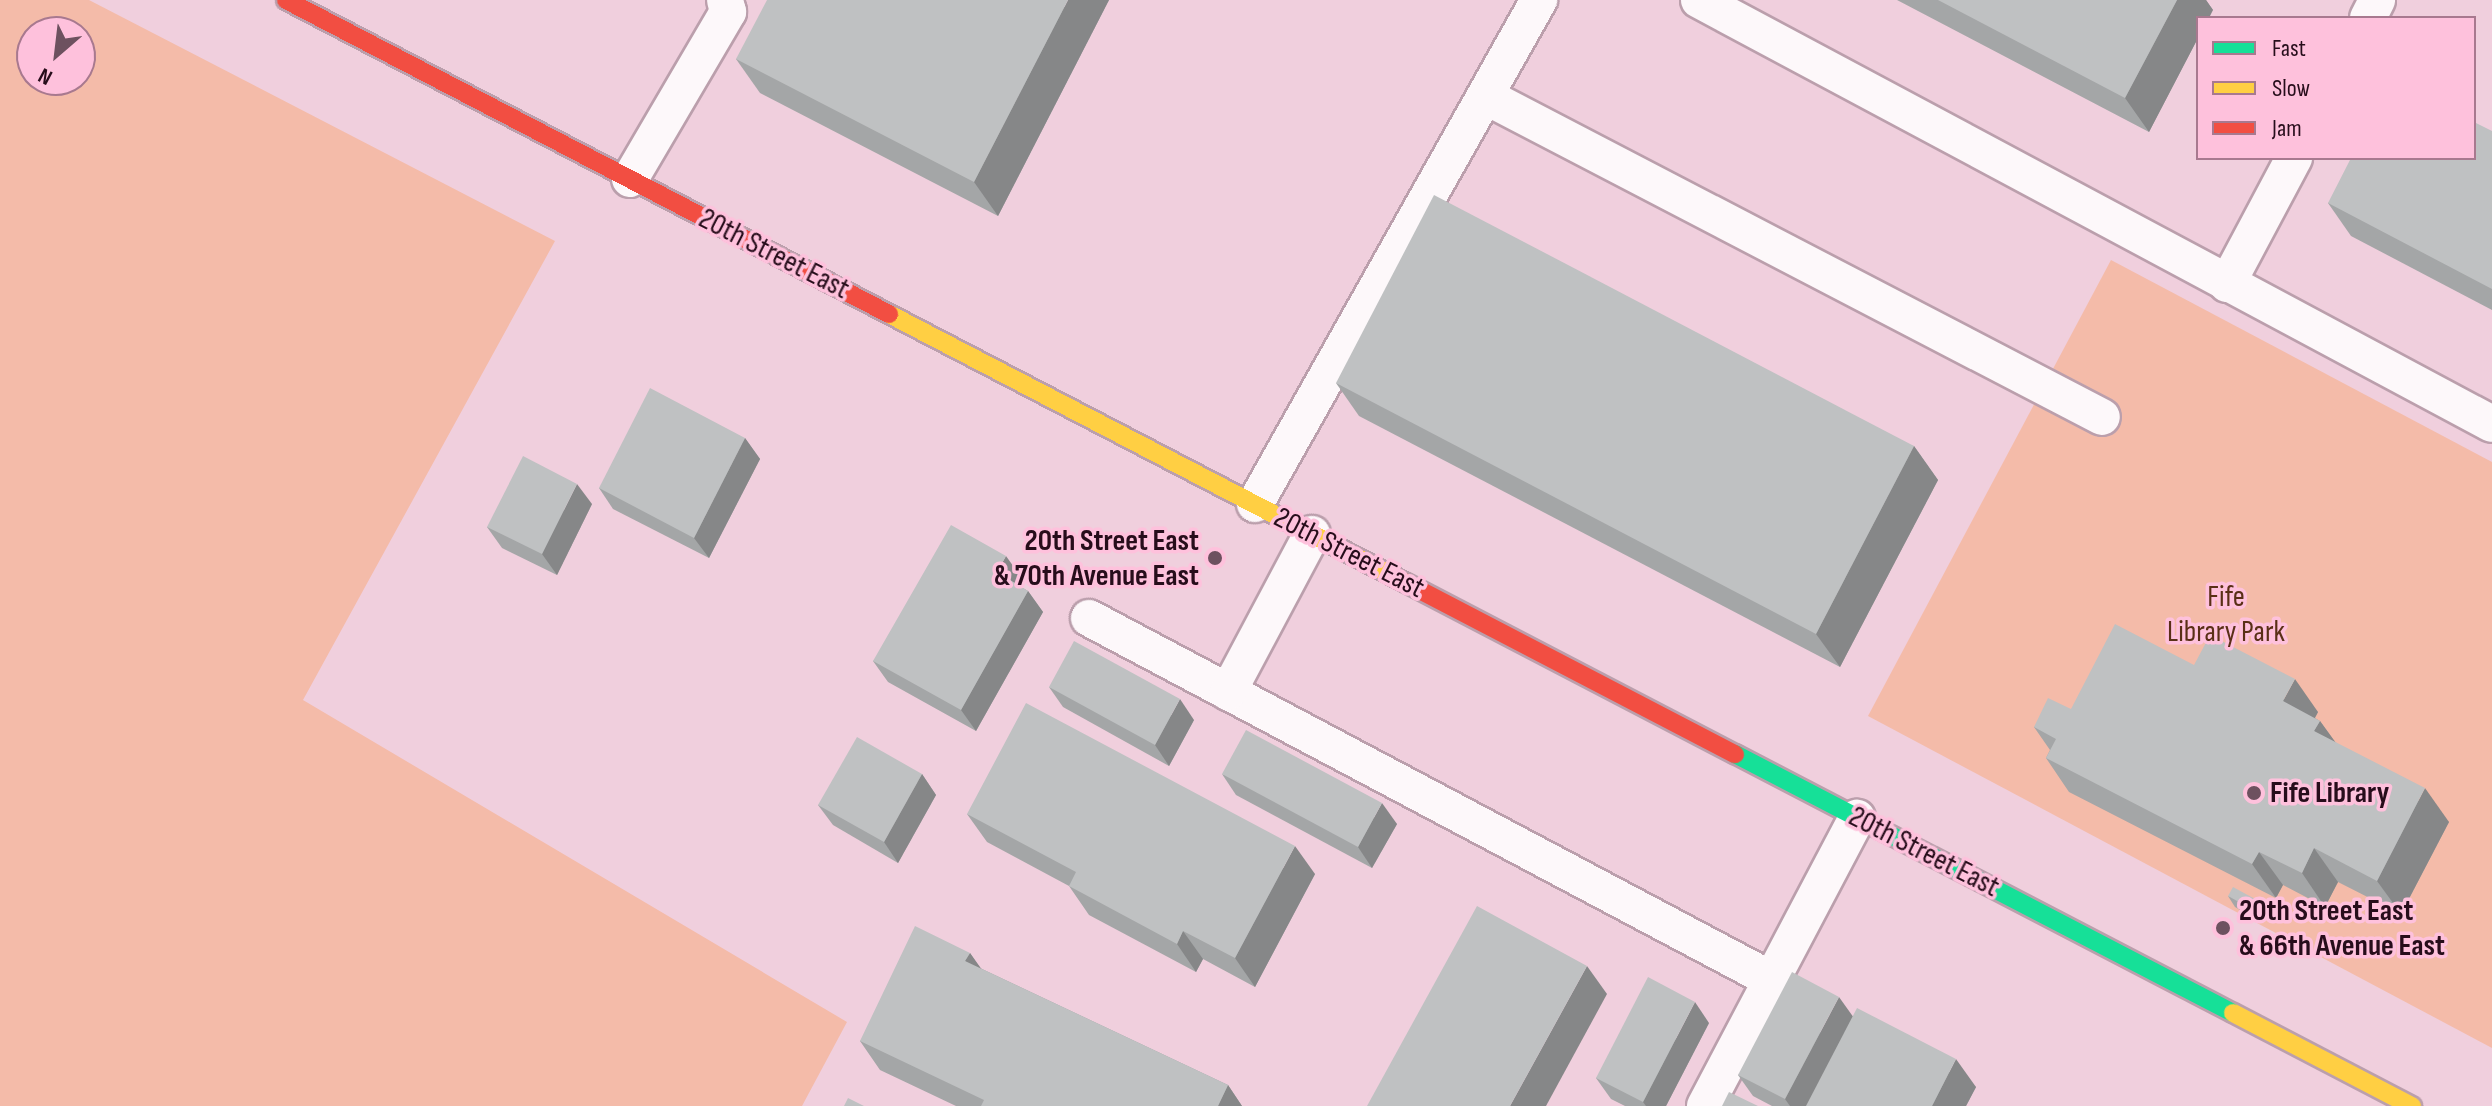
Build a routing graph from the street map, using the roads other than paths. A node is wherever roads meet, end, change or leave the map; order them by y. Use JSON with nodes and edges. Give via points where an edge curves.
{"nodes":[{"id":1,"x":286,"y":0,"type":"edge"},
{"id":2,"x":725,"y":0,"type":"edge"},
{"id":3,"x":1539,"y":0,"type":"edge"},
{"id":4,"x":1699,"y":0,"type":"edge"},
{"id":5,"x":1487,"y":97,"type":"junction"},
{"id":6,"x":2293,"y":160,"type":"edge"},
{"id":7,"x":630,"y":179,"type":"junction"},
{"id":8,"x":2227,"y":284,"type":"junction"},
{"id":9,"x":2102,"y":417,"type":"dead end"},
{"id":10,"x":2492,"y":424,"type":"edge"},
{"id":11,"x":1255,"y":504,"type":"junction"},
{"id":12,"x":1312,"y":534,"type":"junction"},
{"id":13,"x":1089,"y":618,"type":"dead end"},
{"id":14,"x":1228,"y":692,"type":"junction"},
{"id":15,"x":1857,"y":818,"type":"junction"},
{"id":16,"x":1772,"y":980,"type":"junction"},
{"id":17,"x":1705,"y":1106,"type":"edge"},
{"id":18,"x":2412,"y":1106,"type":"edge"}],
"edges":[{"from":1,"to":7,"type":"main road","name":"20th Street East"},
{"from":2,"to":7,"type":"lane","via":[[728,12]]},
{"from":3,"to":5,"type":"lane"},
{"from":4,"to":8,"type":"lane"},
{"from":5,"to":9,"type":"lane"},
{"from":5,"to":11,"type":"lane"},
{"from":6,"to":8,"type":"lane"},
{"from":7,"to":11,"type":"main road","name":"20th Street East"},
{"from":8,"to":10,"type":"lane"},
{"from":11,"to":12,"type":"main road","name":"20th Street East"},
{"from":12,"to":14,"type":"lane"},
{"from":12,"to":15,"type":"main road","name":"20th Street East"},
{"from":13,"to":14,"type":"lane"},
{"from":14,"to":16,"type":"lane"},
{"from":15,"to":16,"type":"lane"},
{"from":15,"to":18,"type":"main road","name":"20th Street East"},
{"from":16,"to":17,"type":"lane"}]}
